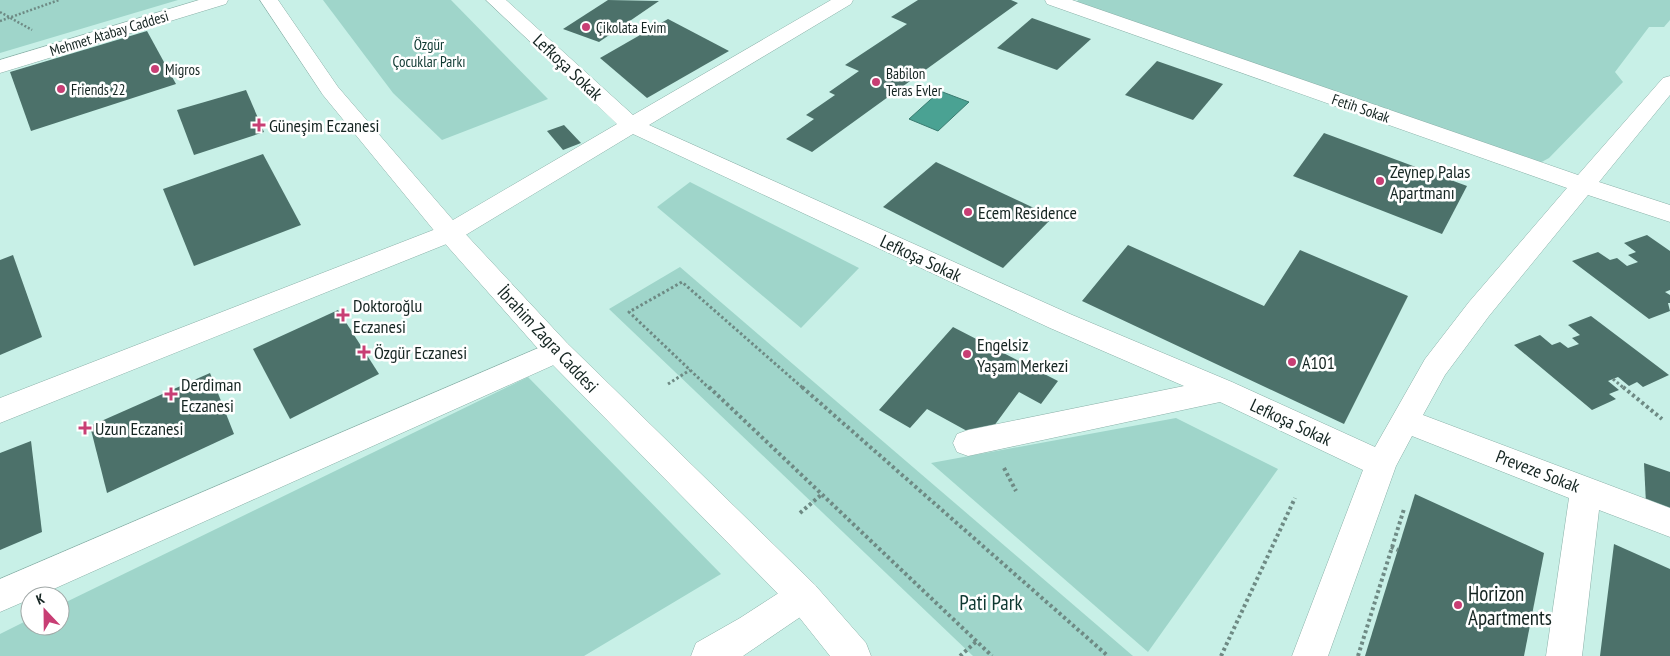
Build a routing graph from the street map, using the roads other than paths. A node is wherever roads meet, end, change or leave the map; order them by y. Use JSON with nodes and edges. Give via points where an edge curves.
{"nodes":[{"id":1,"x":219,"y":0,"type":"edge"},
{"id":2,"x":269,"y":0,"type":"edge"},
{"id":3,"x":495,"y":0,"type":"edge"},
{"id":4,"x":844,"y":0,"type":"edge"},
{"id":5,"x":1054,"y":0,"type":"edge"},
{"id":6,"x":0,"y":67,"type":"edge"},
{"id":7,"x":1670,"y":82,"type":"edge"},
{"id":8,"x":631,"y":125,"type":"junction"},
{"id":9,"x":1582,"y":185,"type":"junction"},
{"id":10,"x":1670,"y":214,"type":"edge"},
{"id":11,"x":450,"y":233,"type":"junction"},
{"id":12,"x":557,"y":352,"type":"junction"},
{"id":13,"x":1222,"y":390,"type":"junction"},
{"id":14,"x":0,"y":411,"type":"edge"},
{"id":15,"x":1406,"y":421,"type":"junction"},
{"id":16,"x":968,"y":443,"type":"dead end"},
{"id":17,"x":1381,"y":464,"type":"junction"},
{"id":18,"x":1586,"y":490,"type":"junction"},
{"id":19,"x":1670,"y":523,"type":"edge"},
{"id":20,"x":0,"y":596,"type":"edge"},
{"id":21,"x":803,"y":596,"type":"junction"},
{"id":22,"x":709,"y":656,"type":"edge"},
{"id":23,"x":853,"y":656,"type":"edge"},
{"id":24,"x":1310,"y":656,"type":"edge"},
{"id":25,"x":1564,"y":656,"type":"edge"}],
"edges":[{"from":1,"to":6,"type":"street","name":"Mehmet Atabay Caddesi"},
{"from":2,"to":11,"type":"street","name":"İbrahim Zagra Caddesi","via":[[330,90]]},
{"from":3,"to":8,"type":"street","name":"Lefkoşa Sokak"},
{"from":4,"to":8,"type":"street"},
{"from":5,"to":9,"type":"street","name":"Fetih Sokak"},
{"from":7,"to":9,"type":"street"},
{"from":8,"to":11,"type":"street"},
{"from":8,"to":13,"type":"street","name":"Lefkoşa Sokak","via":[[1060,321]]},
{"from":9,"to":10,"type":"street","name":"Fetih Sokak"},
{"from":9,"to":15,"type":"street","via":[[1435,367]]},
{"from":11,"to":12,"type":"street","name":"İbrahim Zagra Caddesi"},
{"from":11,"to":14,"type":"street"},
{"from":12,"to":20,"type":"street"},
{"from":12,"to":21,"type":"street","name":"İbrahim Zagra Caddesi"},
{"from":13,"to":16,"type":"street"},
{"from":13,"to":17,"type":"street","name":"Lefkoşa Sokak"},
{"from":15,"to":17,"type":"street"},
{"from":15,"to":18,"type":"street","name":"Preveze Sokak"},
{"from":17,"to":24,"type":"street"},
{"from":18,"to":19,"type":"street","name":"Preveze Sokak"},
{"from":18,"to":25,"type":"street"},
{"from":21,"to":22,"type":"street"},
{"from":21,"to":23,"type":"street","name":"İbrahim Zagra Caddesi"}]}
